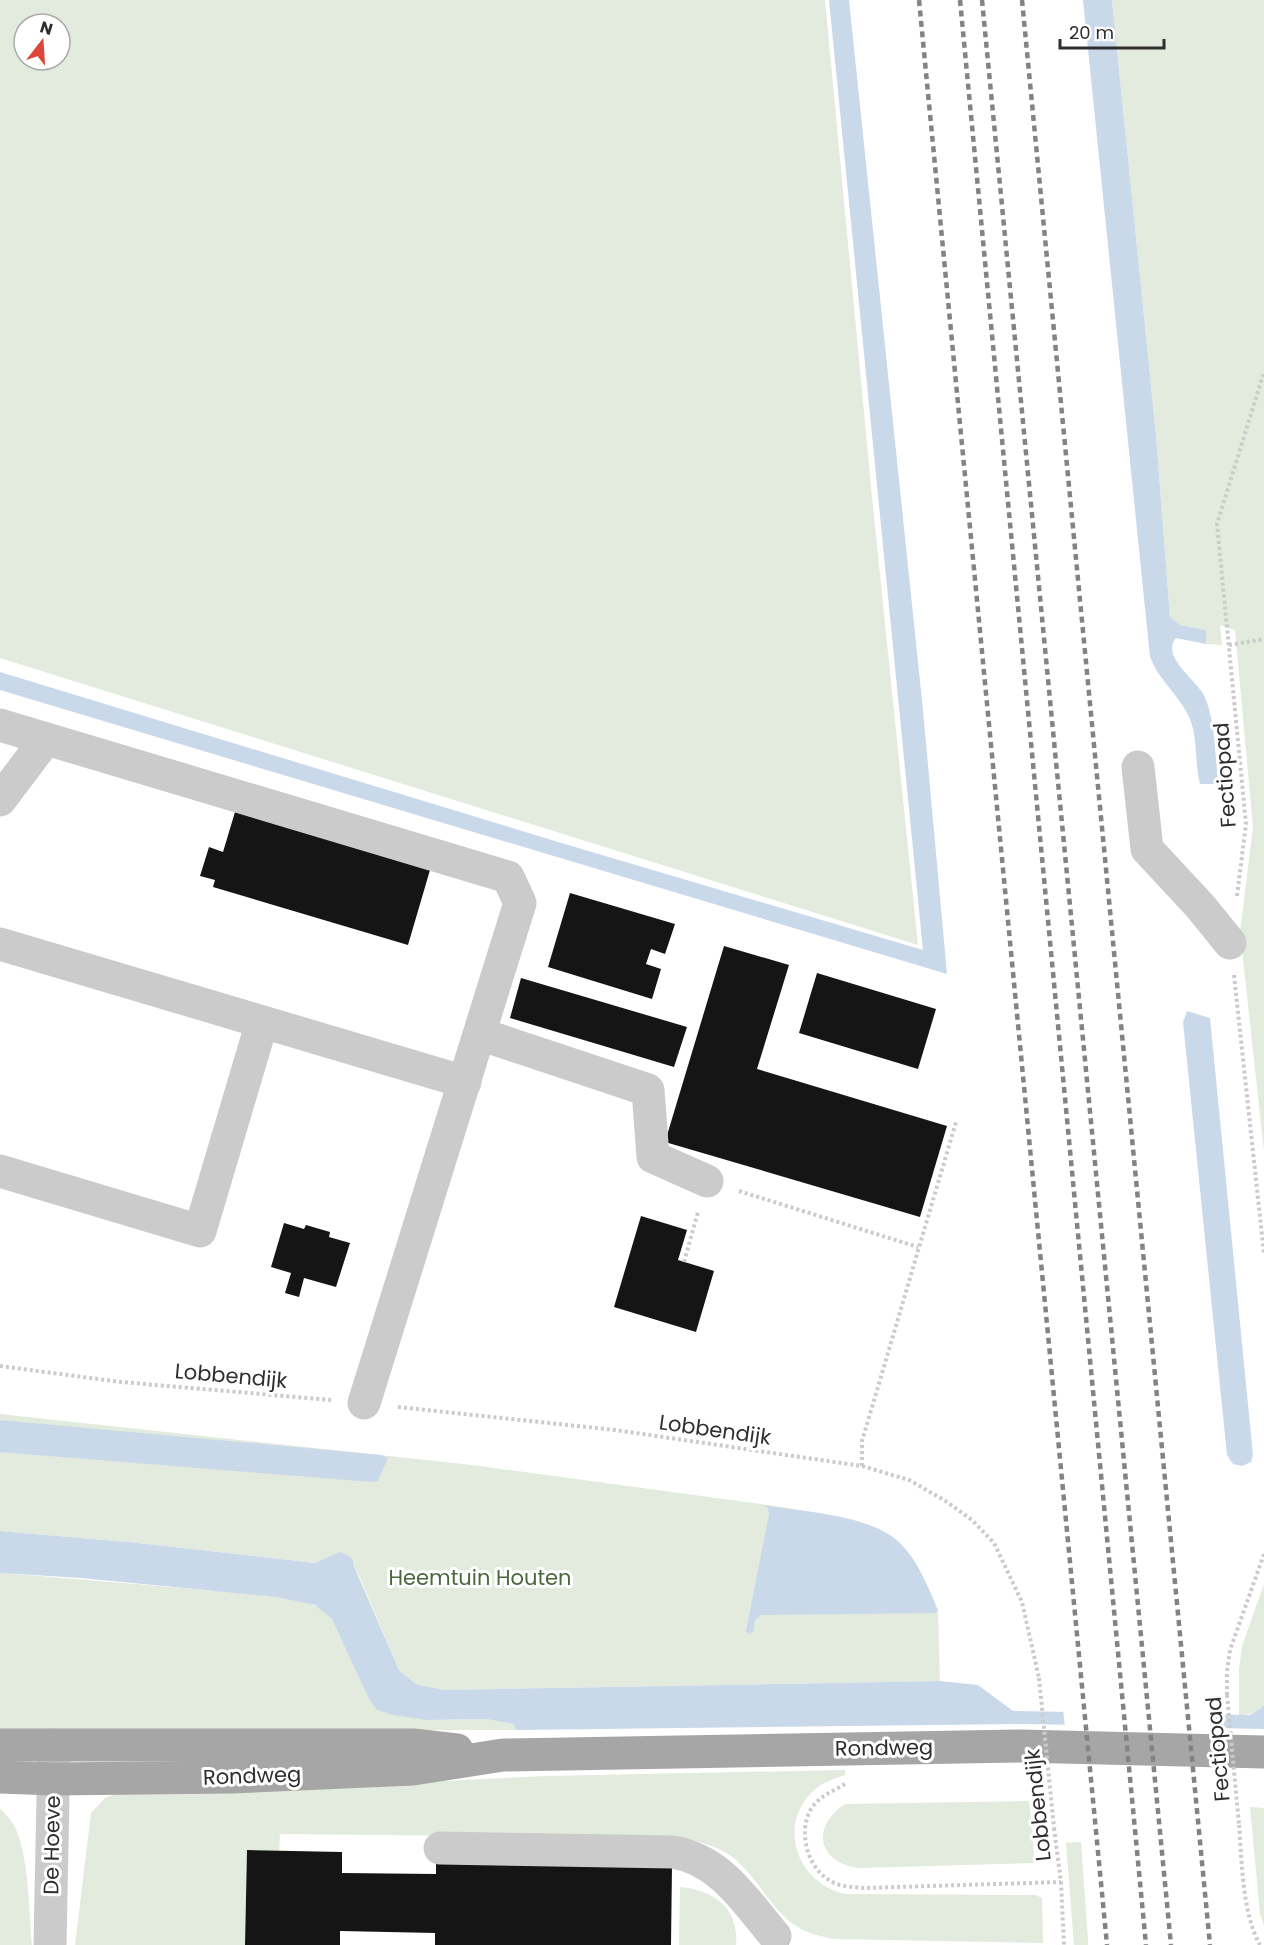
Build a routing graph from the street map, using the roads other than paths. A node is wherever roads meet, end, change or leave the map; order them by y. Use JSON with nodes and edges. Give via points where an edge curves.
{"nodes":[{"id":1,"x":0,"y":725,"type":"edge"},
{"id":2,"x":46,"y":739,"type":"junction"},
{"id":3,"x":1138,"y":766,"type":"dead end"},
{"id":4,"x":0,"y":800,"type":"edge"},
{"id":5,"x":1230,"y":943,"type":"road end"},
{"id":6,"x":0,"y":944,"type":"edge"},
{"id":7,"x":262,"y":1022,"type":"junction"},
{"id":8,"x":480,"y":1034,"type":"junction"},
{"id":9,"x":465,"y":1082,"type":"junction"},
{"id":10,"x":0,"y":1171,"type":"edge"},
{"id":11,"x":707,"y":1181,"type":"road end"},
{"id":12,"x":364,"y":1403,"type":"road end"},
{"id":13,"x":0,"y":1745,"type":"edge"},
{"id":14,"x":54,"y":1745,"type":"junction"},
{"id":15,"x":1264,"y":1752,"type":"edge"},
{"id":16,"x":503,"y":1755,"type":"junction"},
{"id":17,"x":0,"y":1778,"type":"edge"},
{"id":18,"x":54,"y":1779,"type":"junction"},
{"id":19,"x":440,"y":1848,"type":"dead end"},
{"id":20,"x":778,"y":1942,"type":"edge"},
{"id":21,"x":50,"y":1945,"type":"edge"}],
"edges":[{"from":1,"to":2,"type":"street"},
{"from":2,"to":4,"type":"street"},
{"from":2,"to":8,"type":"street","via":[[508,877],[520,903]]},
{"from":3,"to":5,"type":"street","via":[[1147,849]]},
{"from":6,"to":7,"type":"street"},
{"from":7,"to":9,"type":"street"},
{"from":7,"to":10,"type":"street","via":[[200,1231]]},
{"from":8,"to":9,"type":"street"},
{"from":8,"to":11,"type":"street","via":[[648,1090],[652,1157]]},
{"from":9,"to":12,"type":"street"},
{"from":13,"to":14,"type":"main road","name":"Rondweg"},
{"from":14,"to":16,"type":"main road","name":"Rondweg","via":[[413,1745]]},
{"from":14,"to":18,"type":"street","name":"De Hoeve"},
{"from":15,"to":16,"type":"main road","name":"Rondweg","via":[[1021,1746]]},
{"from":16,"to":18,"type":"main road","name":"Rondweg","via":[[413,1768],[231,1777]]},
{"from":17,"to":18,"type":"main road","name":"Rondweg"},
{"from":18,"to":21,"type":"street","name":"De Hoeve"},
{"from":19,"to":20,"type":"street","via":[[689,1855],[717,1870]]}]}
